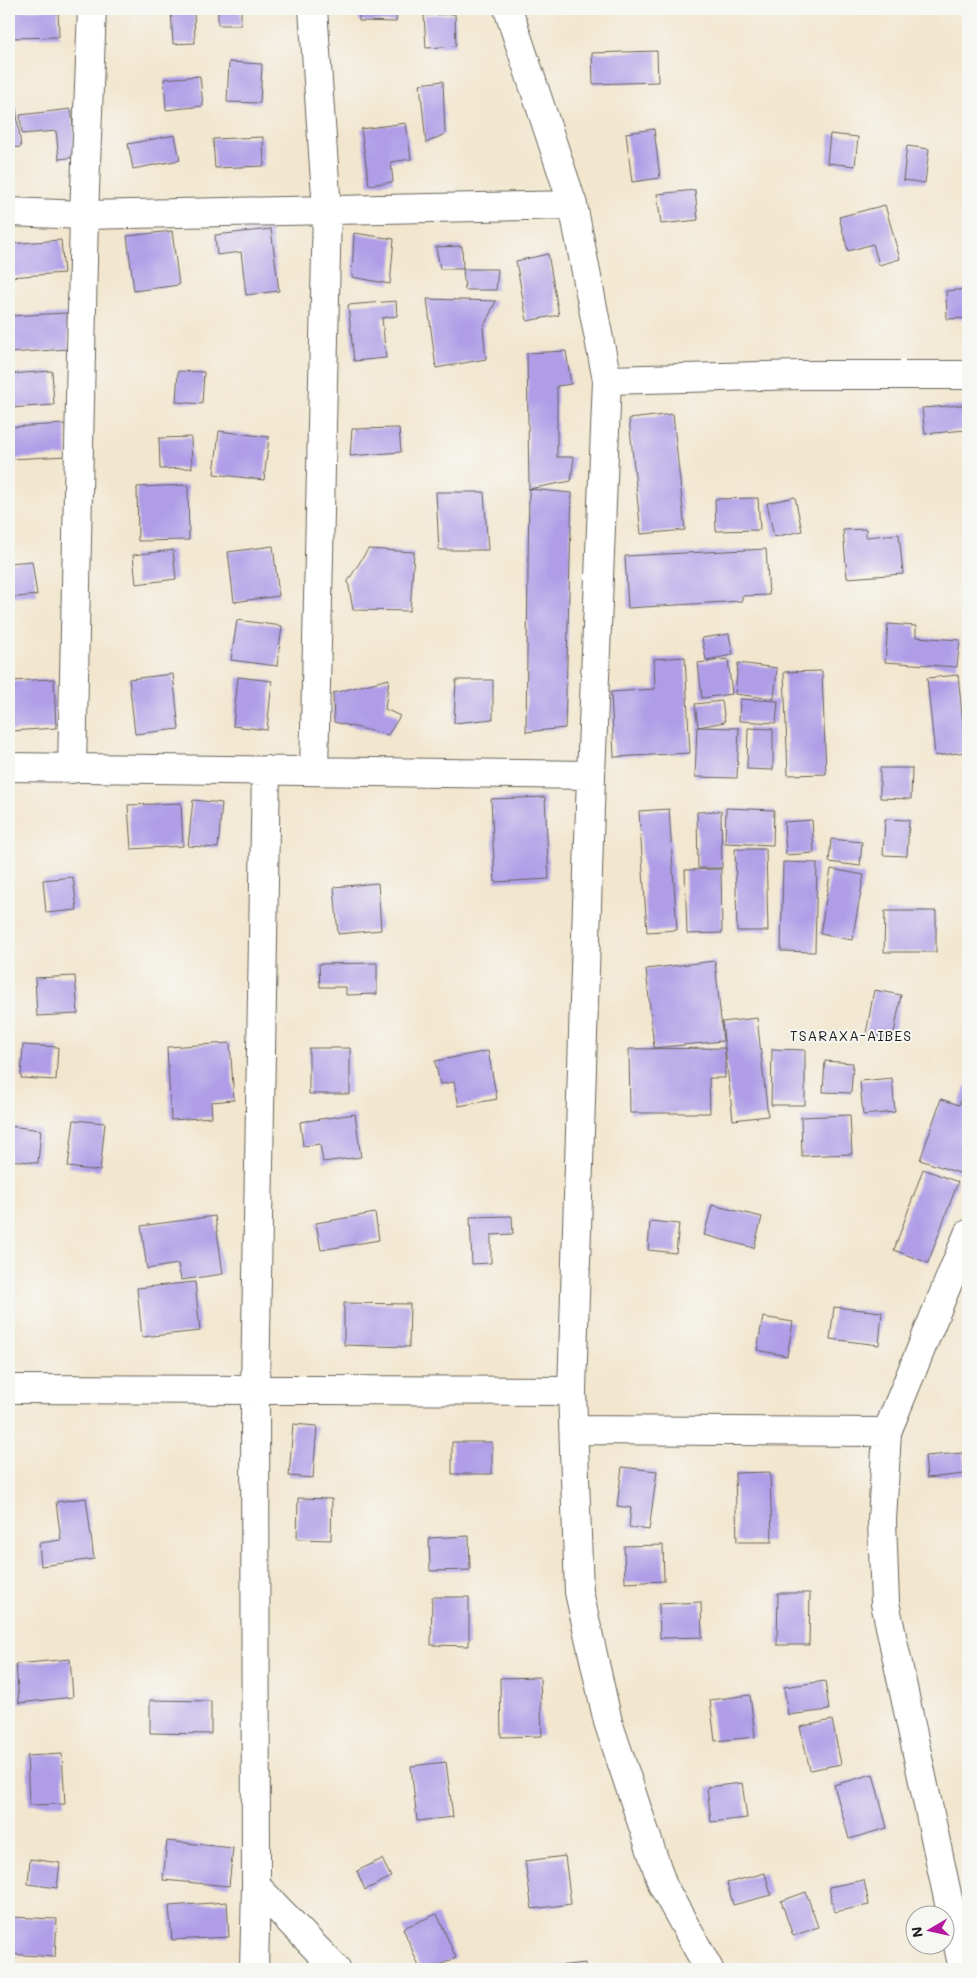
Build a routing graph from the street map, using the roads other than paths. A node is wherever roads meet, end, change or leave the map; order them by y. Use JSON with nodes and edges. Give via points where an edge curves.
{"nodes":[{"id":1,"x":92,"y":9,"type":"edge"},
{"id":2,"x":313,"y":9,"type":"edge"},
{"id":3,"x":508,"y":9,"type":"edge"},
{"id":4,"x":573,"y":205,"type":"junction"},
{"id":5,"x":328,"y":210,"type":"junction"},
{"id":6,"x":9,"y":212,"type":"edge"},
{"id":7,"x":84,"y":215,"type":"junction"},
{"id":8,"x":968,"y":375,"type":"edge"},
{"id":9,"x":607,"y":380,"type":"junction"},
{"id":10,"x":9,"y":767,"type":"edge"},
{"id":11,"x":72,"y":769,"type":"junction"},
{"id":12,"x":266,"y":770,"type":"junction"},
{"id":13,"x":314,"y":771,"type":"junction"},
{"id":14,"x":591,"y":775,"type":"junction"},
{"id":15,"x":968,"y":1234,"type":"edge"},
{"id":16,"x":9,"y":1389,"type":"edge"},
{"id":17,"x":255,"y":1390,"type":"junction"},
{"id":18,"x":572,"y":1391,"type":"junction"},
{"id":19,"x":574,"y":1430,"type":"junction"},
{"id":20,"x":886,"y":1432,"type":"junction"},
{"id":21,"x":256,"y":1886,"type":"junction"},
{"id":22,"x":254,"y":1969,"type":"edge"},
{"id":23,"x":336,"y":1969,"type":"edge"},
{"id":24,"x":709,"y":1969,"type":"edge"},
{"id":25,"x":963,"y":1969,"type":"edge"}],
"edges":[{"from":1,"to":7,"type":"street"},
{"from":2,"to":5,"type":"street"},
{"from":3,"to":4,"type":"street"},
{"from":4,"to":5,"type":"street"},
{"from":4,"to":9,"type":"street"},
{"from":5,"to":7,"type":"street"},
{"from":5,"to":13,"type":"street"},
{"from":6,"to":7,"type":"street"},
{"from":7,"to":11,"type":"street"},
{"from":8,"to":9,"type":"street"},
{"from":9,"to":14,"type":"street"},
{"from":10,"to":11,"type":"street"},
{"from":11,"to":12,"type":"street"},
{"from":12,"to":13,"type":"street"},
{"from":12,"to":17,"type":"street"},
{"from":13,"to":14,"type":"street"},
{"from":14,"to":18,"type":"street"},
{"from":15,"to":20,"type":"street"},
{"from":16,"to":17,"type":"street"},
{"from":17,"to":18,"type":"street"},
{"from":17,"to":21,"type":"street"},
{"from":18,"to":19,"type":"street"},
{"from":19,"to":20,"type":"street"},
{"from":19,"to":24,"type":"street","via":[[579,1592],[608,1722],[663,1886]]},
{"from":20,"to":25,"type":"street","via":[[882,1520],[885,1604]]},
{"from":21,"to":22,"type":"street"},
{"from":21,"to":23,"type":"street"}]}
